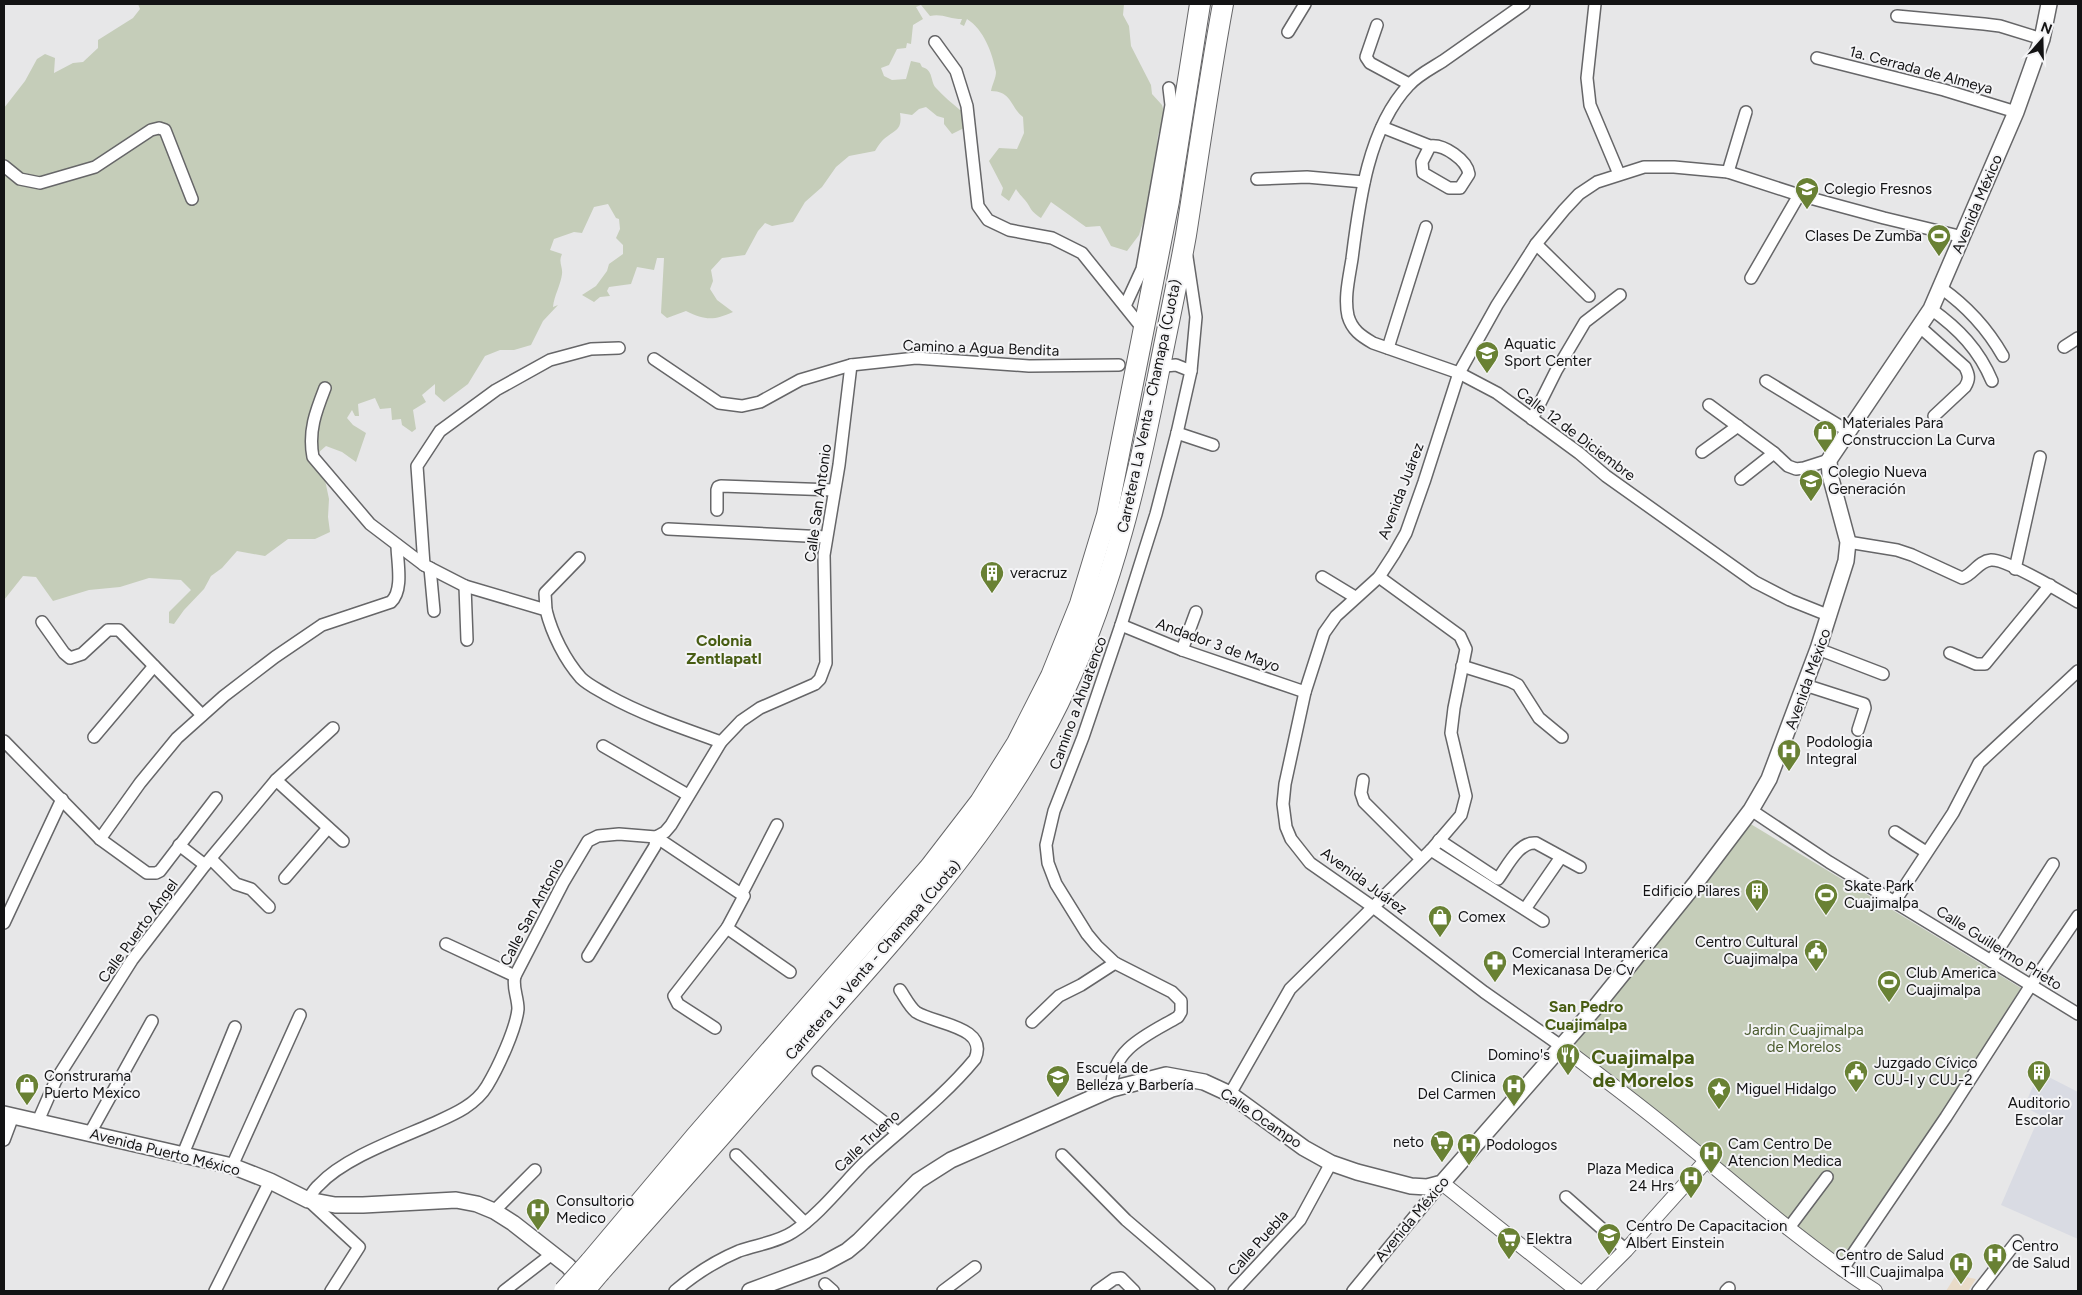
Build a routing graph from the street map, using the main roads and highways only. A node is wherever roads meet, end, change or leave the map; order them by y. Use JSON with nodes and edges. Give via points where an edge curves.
{"nodes":[{"id":1,"x":1200,"y":4,"type":"edge"},
{"id":2,"x":1223,"y":4,"type":"edge"},
{"id":3,"x":2049,"y":4,"type":"edge"},
{"id":4,"x":9,"y":1115,"type":"edge"},
{"id":5,"x":1442,"y":1183,"type":"joint"},
{"id":6,"x":595,"y":1267,"type":"junction"},
{"id":7,"x":564,"y":1291,"type":"edge"},
{"id":8,"x":584,"y":1291,"type":"edge"},
{"id":9,"x":591,"y":1291,"type":"edge"},
{"id":10,"x":750,"y":1291,"type":"edge"}],
"edges":[{"from":1,"to":6,"type":"highway","name":"Carretera La Venta - Chamapa (Cuota)","via":[[1169,200],[1107,515],[1080,604],[1051,676],[1017,743],[980,802],[930,868],[696,1136]]},
{"from":2,"to":6,"type":"highway","name":"Carretera La Venta - Chamapa (Cuota)","via":[[1185,241],[1129,514],[1099,610],[1066,687],[1041,736],[999,804],[949,874],[889,946]]},
{"from":3,"to":5,"type":"main road","name":"Avenida México","via":[[2042,39],[2016,112],[1932,309],[1828,460],[1848,542],[1846,562],[1830,616],[1769,779],[1751,810],[1695,884],[1594,1009]]},
{"from":4,"to":9,"type":"main road","name":"Avenida Puerto México","via":[[232,1166],[308,1200],[335,1205],[456,1200],[476,1204],[512,1223],[568,1266]]},
{"from":5,"to":10,"type":"main road","name":"Calle Ocampo","via":[[1412,1186],[1331,1163],[1304,1148],[1230,1094],[1204,1082],[1166,1075],[1112,1089],[951,1160],[918,1181],[847,1251],[823,1264]]},
{"from":6,"to":7,"type":"highway","name":"Carretera La Venta - Chamapa (Cuota)","bridge":true},
{"from":6,"to":8,"type":"highway","name":"Carretera La Venta - Chamapa (Cuota)","bridge":true}]}
